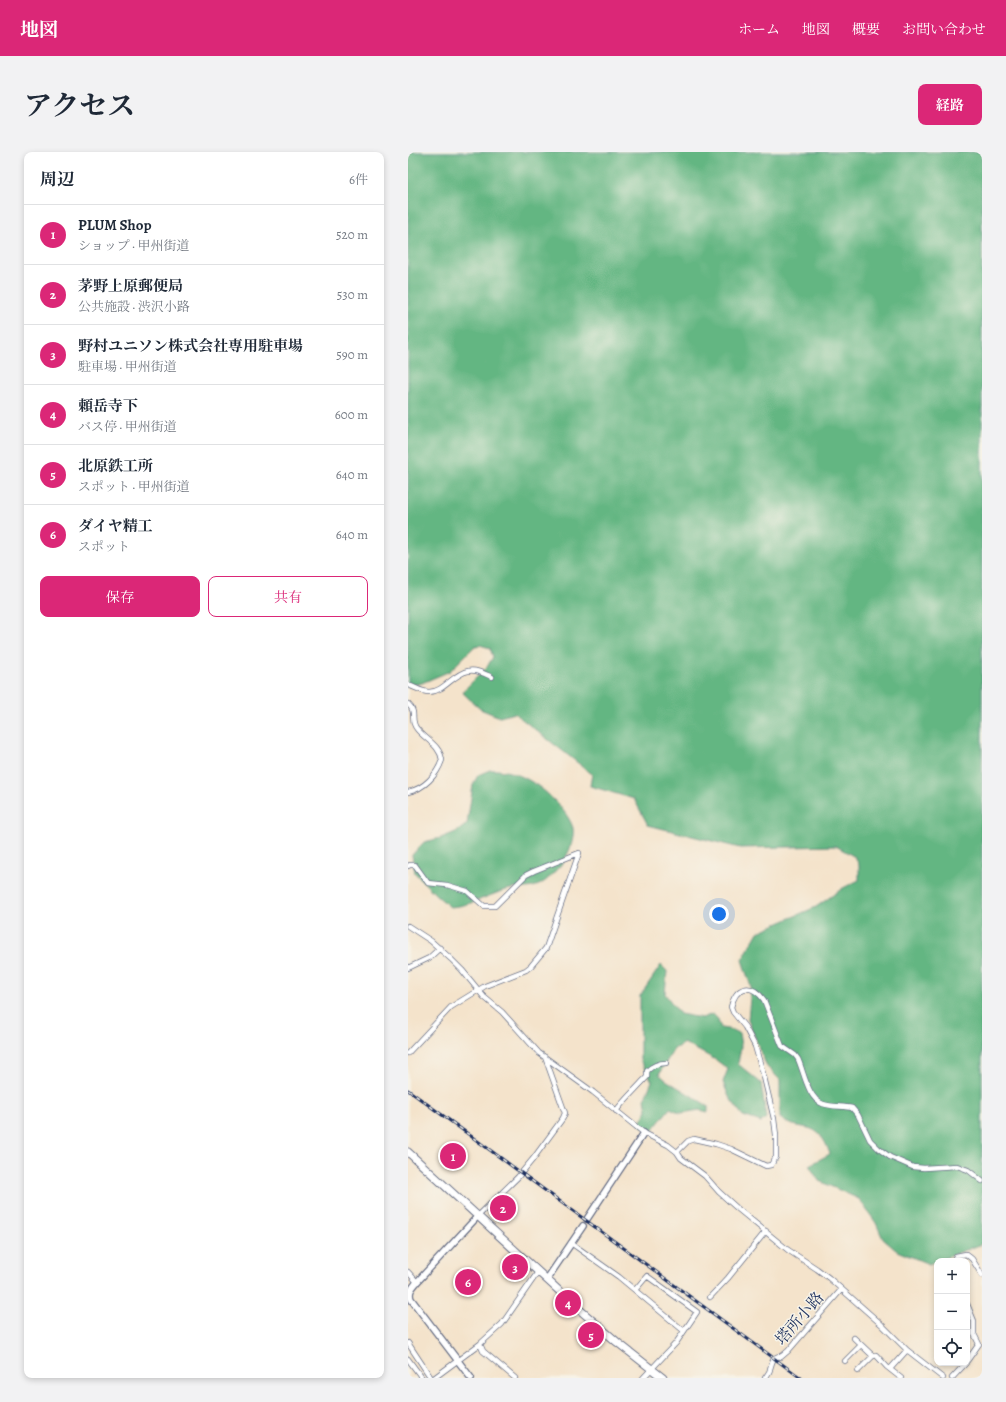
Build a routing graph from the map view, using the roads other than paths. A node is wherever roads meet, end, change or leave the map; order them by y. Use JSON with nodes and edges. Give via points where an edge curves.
{"nodes":[{"id":1,"x":492,"y":677,"type":"dead end"},
{"id":2,"x":408,"y":685,"type":"edge"},
{"id":3,"x":408,"y":704,"type":"edge"},
{"id":4,"x":408,"y":792,"type":"edge"},
{"id":5,"x":408,"y":866,"type":"edge"},
{"id":6,"x":408,"y":926,"type":"edge"},
{"id":7,"x":440,"y":948,"type":"junction"},
{"id":8,"x":408,"y":968,"type":"edge"},
{"id":9,"x":478,"y":989,"type":"junction"},
{"id":10,"x":408,"y":1053,"type":"edge"},
{"id":11,"x":545,"y":1057,"type":"junction"},
{"id":12,"x":666,"y":1063,"type":"dead end"},
{"id":13,"x":616,"y":1111,"type":"junction"},
{"id":14,"x":644,"y":1133,"type":"junction"},
{"id":15,"x":408,"y":1152,"type":"edge"},
{"id":16,"x":677,"y":1152,"type":"junction"},
{"id":17,"x":982,"y":1181,"type":"edge"},
{"id":18,"x":477,"y":1217,"type":"junction"},
{"id":19,"x":587,"y":1219,"type":"dead end"},
{"id":20,"x":583,"y":1226,"type":"dead end"},
{"id":21,"x":766,"y":1231,"type":"junction"},
{"id":22,"x":572,"y":1243,"type":"junction"},
{"id":23,"x":955,"y":1258,"type":"edge"},
{"id":24,"x":408,"y":1272,"type":"edge"},
{"id":25,"x":538,"y":1272,"type":"junction"},
{"id":26,"x":982,"y":1275,"type":"edge"},
{"id":27,"x":547,"y":1279,"type":"junction"},
{"id":28,"x":417,"y":1282,"type":"junction"},
{"id":29,"x":635,"y":1290,"type":"junction"},
{"id":30,"x":841,"y":1290,"type":"junction"},
{"id":31,"x":710,"y":1297,"type":"dead end"},
{"id":32,"x":970,"y":1311,"type":"edge"},
{"id":33,"x":684,"y":1331,"type":"junction"},
{"id":34,"x":854,"y":1338,"type":"dead end"},
{"id":35,"x":408,"y":1343,"type":"edge"},
{"id":36,"x":480,"y":1344,"type":"junction"},
{"id":37,"x":861,"y":1345,"type":"junction"},
{"id":38,"x":907,"y":1350,"type":"junction"},
{"id":39,"x":873,"y":1356,"type":"junction"},
{"id":40,"x":970,"y":1356,"type":"edge"},
{"id":41,"x":408,"y":1359,"type":"edge"},
{"id":42,"x":458,"y":1361,"type":"junction"},
{"id":43,"x":845,"y":1361,"type":"dead end"},
{"id":44,"x":962,"y":1366,"type":"edge"},
{"id":45,"x":651,"y":1368,"type":"junction"},
{"id":46,"x":890,"y":1369,"type":"junction"},
{"id":47,"x":858,"y":1371,"type":"dead end"},
{"id":48,"x":422,"y":1378,"type":"edge"},
{"id":49,"x":433,"y":1378,"type":"edge"},
{"id":50,"x":471,"y":1378,"type":"edge"},
{"id":51,"x":515,"y":1378,"type":"edge"},
{"id":52,"x":642,"y":1378,"type":"edge"},
{"id":53,"x":663,"y":1378,"type":"edge"},
{"id":54,"x":765,"y":1378,"type":"edge"},
{"id":55,"x":901,"y":1378,"type":"edge"},
{"id":56,"x":943,"y":1378,"type":"edge"},
{"id":57,"x":952,"y":1378,"type":"edge"}],
"edges":[{"from":1,"to":2,"type":"street","via":[[481,672],[468,671],[430,692]]},
{"from":3,"to":4,"type":"street","via":[[414,712],[412,721],[416,728],[435,746],[442,760],[434,776]]},
{"from":5,"to":9,"type":"street","via":[[415,865],[428,883],[467,891],[484,906],[495,906],[526,875],[579,853],[546,948],[526,970]]},
{"from":6,"to":7,"type":"street"},
{"from":7,"to":8,"type":"street","via":[[428,958]]},
{"from":7,"to":9,"type":"street"},
{"from":9,"to":10,"type":"street","via":[[451,1007]]},
{"from":9,"to":11,"type":"street"},
{"from":11,"to":13,"type":"street"},
{"from":11,"to":18,"type":"street","via":[[565,1113],[563,1118],[518,1177]]},
{"from":12,"to":13,"type":"street","via":[[652,1066],[644,1080]]},
{"from":13,"to":14,"type":"street"},
{"from":14,"to":16,"type":"street"},
{"from":14,"to":19,"type":"street"},
{"from":15,"to":18,"type":"highway"},
{"from":16,"to":17,"type":"street","via":[[688,1141],[694,1139],[732,1149],[766,1166],[771,1165],[776,1158],[774,1118],[755,1046],[731,1007],[732,1001],[741,990],[750,988],[764,1000],[782,1046],[798,1059],[816,1100],[821,1104],[852,1108],[870,1140],[890,1157],[913,1167],[957,1166],[968,1170]]},
{"from":16,"to":21,"type":"street","via":[[719,1192]]},
{"from":18,"to":25,"type":"highway"},
{"from":18,"to":28,"type":"street"},
{"from":20,"to":22,"type":"street"},
{"from":21,"to":30,"type":"street"},
{"from":21,"to":31,"type":"street"},
{"from":22,"to":27,"type":"street"},
{"from":22,"to":29,"type":"street"},
{"from":23,"to":26,"type":"street","via":[[966,1254]]},
{"from":24,"to":28,"type":"street"},
{"from":25,"to":27,"type":"highway"},
{"from":25,"to":36,"type":"street","via":[[502,1324]]},
{"from":27,"to":45,"type":"highway","via":[[617,1342]]},
{"from":28,"to":42,"type":"street","via":[[409,1293],[411,1299]]},
{"from":29,"to":33,"type":"street"},
{"from":29,"to":33,"type":"street","via":[[647,1276],[697,1312]]},
{"from":30,"to":38,"type":"street"},
{"from":30,"to":54,"type":"street","name":"塔所小路","via":[[781,1358],[776,1357]]},
{"from":32,"to":40,"type":"street","via":[[974,1321],[974,1334],[979,1344]]},
{"from":33,"to":45,"type":"street","via":[[676,1343]]},
{"from":34,"to":37,"type":"street"},
{"from":35,"to":49,"type":"street"},
{"from":36,"to":42,"type":"street"},
{"from":36,"to":51,"type":"street","via":[[483,1351]]},
{"from":37,"to":39,"type":"street"},
{"from":37,"to":43,"type":"street"},
{"from":38,"to":46,"type":"street"},
{"from":38,"to":56,"type":"street"},
{"from":39,"to":46,"type":"street","via":[[876,1354]]},
{"from":39,"to":47,"type":"street"},
{"from":41,"to":48,"type":"street"},
{"from":42,"to":49,"type":"street"},
{"from":42,"to":50,"type":"street"},
{"from":44,"to":57,"type":"street"},
{"from":45,"to":52,"type":"street"},
{"from":45,"to":53,"type":"highway"},
{"from":46,"to":55,"type":"street"}]}
